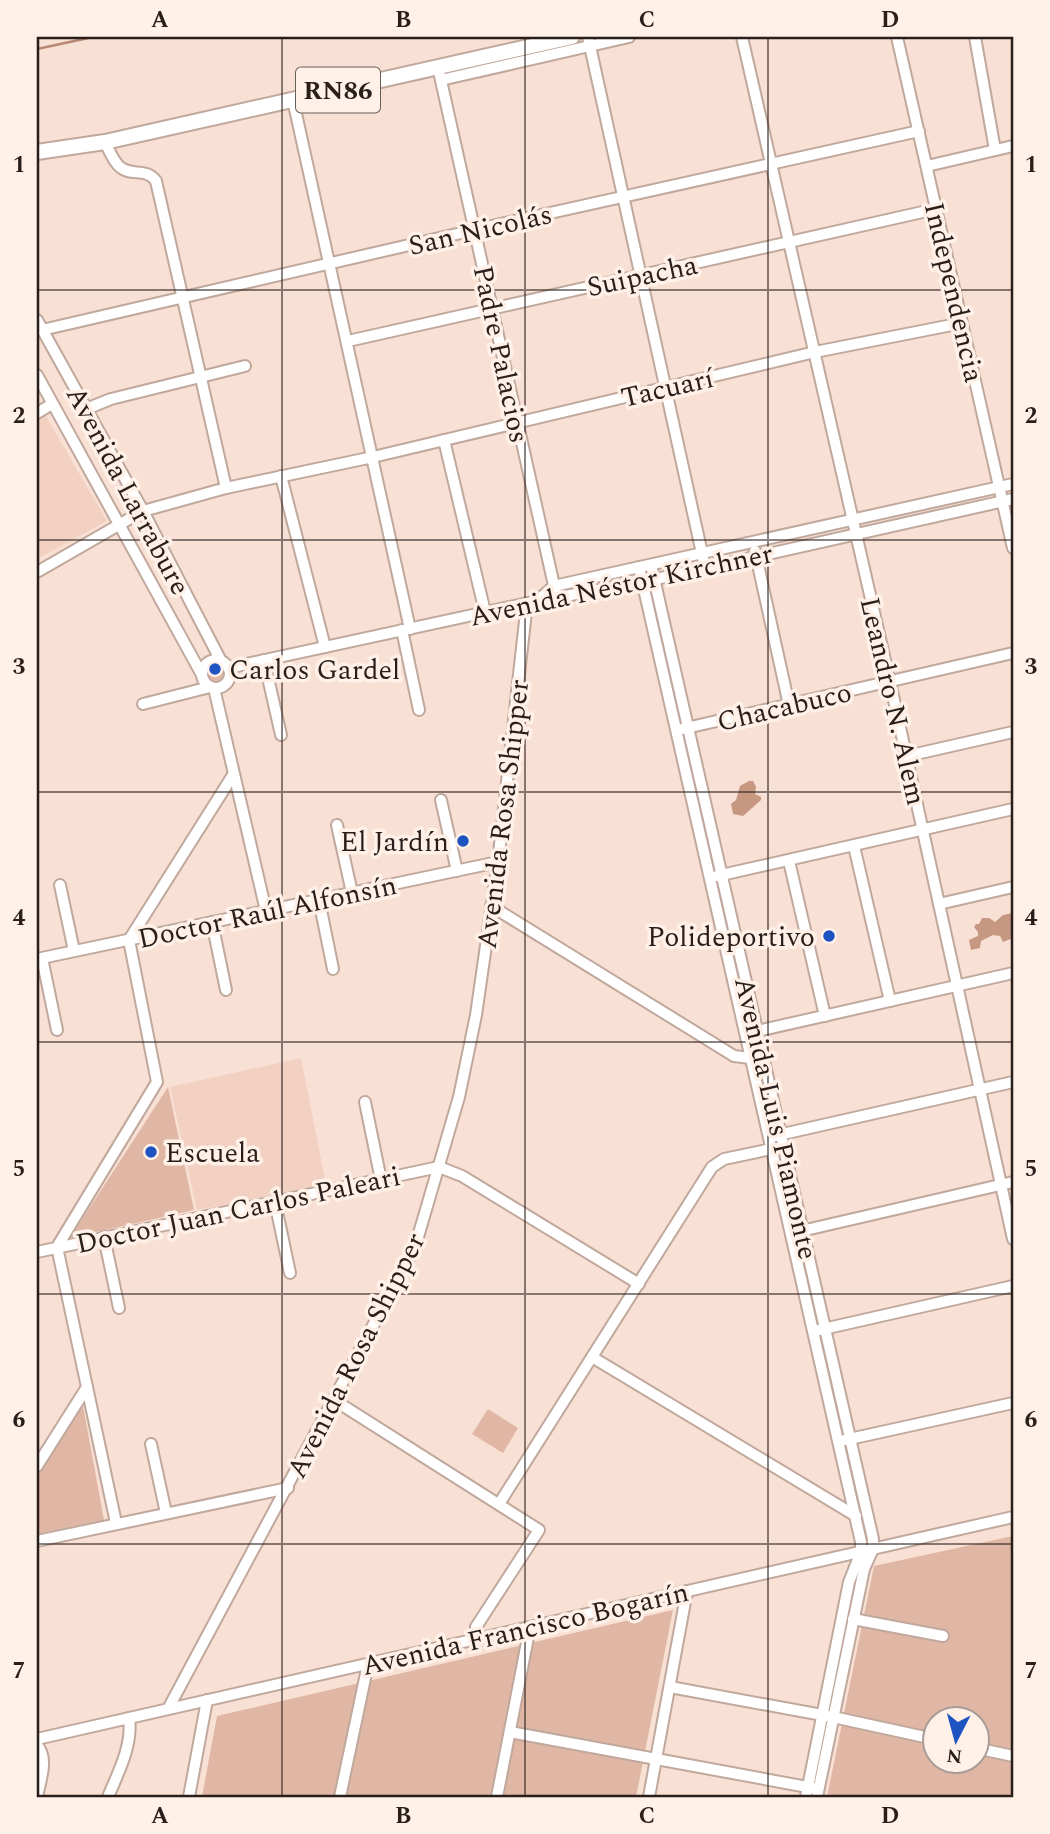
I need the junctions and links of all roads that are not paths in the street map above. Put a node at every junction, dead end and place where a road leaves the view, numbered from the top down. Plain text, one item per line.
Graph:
1 (572, 37) edge
2 (629, 37) edge
3 (743, 37) edge
4 (897, 37) edge
5 (975, 37) edge
6 (589, 41) edge
7 (440, 74) junction
8 (293, 100) junction
9 (919, 131) junction
10 (105, 142) junction
11 (81, 146) junction
12 (1013, 146) edge
13 (995, 150) junction
14 (37, 152) edge
15 (37, 161) edge
16 (772, 164) junction
17 (927, 166) junction
18 (623, 197) junction
19 (936, 209) junction
20 (474, 230) junction
21 (790, 243) junction
22 (331, 265) junction
23 (640, 276) junction
24 (182, 299) junction
25 (492, 309) junction
26 (962, 323) junction
27 (39, 325) edge
28 (348, 341) junction
29 (815, 352) junction
30 (245, 366) dead end
31 (200, 375) junction
32 (37, 376) edge
33 (665, 388) junction
34 (52, 404) junction
35 (86, 409) junction
36 (37, 412) edge
37 (517, 422) junction
38 (444, 440) junction
39 (373, 457) junction
40 (281, 476) junction
41 (1013, 484) edge
42 (999, 487) junction
43 (226, 488) junction
44 (1008, 500) edge
45 (142, 511) junction
46 (853, 520) junction
47 (120, 524) junction
48 (856, 533) junction
49 (753, 542) junction
50 (1013, 548) edge
51 (702, 553) junction
52 (756, 555) junction
53 (645, 566) junction
54 (705, 567) junction
55 (37, 572) edge
56 (656, 579) junction
57 (643, 582) junction
58 (554, 586) junction
59 (557, 598) junction
60 (532, 602) junction
61 (485, 612) junction
62 (406, 630) junction
63 (325, 647) junction
64 (1013, 653) edge
65 (264, 660) junction
66 (224, 665) junction
67 (202, 675) junction
68 (890, 682) junction
69 (212, 687) junction
70 (143, 704) dead end
71 (789, 705) junction
72 (419, 710) dead end
73 (683, 729) junction
74 (1013, 732) edge
75 (281, 735) dead end
76 (907, 756) junction
77 (233, 775) junction
78 (441, 800) dead end
79 (1013, 809) edge
80 (337, 825) dead end
81 (923, 830) junction
82 (854, 846) junction
83 (789, 860) junction
84 (498, 862) junction
85 (457, 871) junction
86 (717, 876) junction
87 (60, 885) dead end
88 (1013, 887) edge
89 (352, 893) junction
90 (319, 900) junction
91 (939, 904) junction
92 (491, 906) junction
93 (266, 911) junction
94 (212, 922) junction
95 (129, 940) junction
96 (74, 951) junction
97 (39, 959) edge
98 (333, 969) dead end
99 (1013, 973) edge
100 (958, 986) junction
101 (226, 990) dead end
102 (890, 1001) junction
103 (825, 1016) junction
104 (57, 1030) dead end
105 (752, 1032) junction
106 (752, 1059) junction
107 (764, 1059) junction
108 (1013, 1082) edge
109 (979, 1090) junction
110 (365, 1102) dead end
111 (776, 1142) junction
112 (439, 1167) junction
113 (381, 1181) junction
114 (1013, 1182) edge
115 (1001, 1185) junction
116 (275, 1202) junction
117 (797, 1232) junction
118 (104, 1237) junction
119 (1013, 1239) edge
120 (57, 1247) junction
121 (37, 1252) edge
122 (290, 1273) dead end
123 (639, 1284) junction
124 (1013, 1286) edge
125 (119, 1308) dead end
126 (819, 1330) junction
127 (592, 1357) junction
128 (87, 1387) junction
129 (334, 1400) junction
130 (1013, 1403) edge
131 (850, 1439) junction
132 (838, 1441) junction
133 (151, 1444) dead end
134 (37, 1466) edge
135 (288, 1488) junction
136 (499, 1504) junction
137 (166, 1513) junction
138 (855, 1516) junction
139 (1013, 1517) edge
140 (868, 1518) junction
141 (116, 1523) junction
142 (37, 1541) edge
143 (873, 1549) junction
144 (861, 1552) junction
145 (687, 1591) junction
146 (853, 1619) junction
147 (530, 1627) junction
148 (943, 1636) dead end
149 (478, 1639) junction
150 (368, 1664) junction
151 (670, 1687) junction
152 (207, 1700) junction
153 (168, 1709) junction
154 (828, 1716) junction
155 (129, 1718) junction
156 (510, 1732) junction
157 (920, 1736) edge
158 (37, 1739) edge
159 (37, 1745) edge
160 (990, 1751) edge
161 (1013, 1756) edge
162 (656, 1760) junction
163 (813, 1793) edge
164 (37, 1797) edge
165 (107, 1797) edge
166 (189, 1797) edge
167 (340, 1797) edge
168 (497, 1797) edge
169 (649, 1797) edge

1 - 7 main road, RN86
2 - 6 street
3 - 16 street, Leandro N. Alem
4 - 9 street, Independencia
5 - 13 street
6 - 7 street
6 - 18 street
7 - 8 main road, RN86
7 - 20 street, Padre Palacios
8 - 10 main road, RN86
8 - 22 street
9 - 16 street, San Nicolás
9 - 17 street, Independencia
10 - 11 main road, RN86
10 - 24 street
11 - 14 main road, RN86
11 - 15 main road, RN86
12 - 13 street
13 - 17 street
16 - 18 street, San Nicolás
16 - 21 street, Leandro N. Alem
17 - 19 street, Independencia
18 - 20 street, San Nicolás
18 - 23 street
19 - 21 street, Suipacha
19 - 26 street, Independencia
20 - 22 street, San Nicolás
20 - 25 street, Padre Palacios
21 - 23 street, Suipacha
21 - 29 street, Leandro N. Alem
22 - 24 street, San Nicolás
22 - 28 street
23 - 25 street, Suipacha
23 - 33 street
24 - 27 street, San Nicolás
24 - 31 street
25 - 28 street, Suipacha
25 - 37 street, Padre Palacios
26 - 29 street, Tacuarí
26 - 42 street, Independencia
27 - 35 street, Avenida Larrabure
28 - 39 street
29 - 33 street, Tacuarí
29 - 46 street, Leandro N. Alem
30 - 31 street
31 - 35 street
31 - 43 street
32 - 34 street, Avenida Larrabure
33 - 37 street, Tacuarí
33 - 51 street
34 - 36 street
34 - 47 street, Avenida Larrabure
35 - 45 street, Avenida Larrabure
37 - 38 street, Tacuarí
37 - 58 street, Padre Palacios
38 - 39 street, Tacuarí
38 - 61 street
39 - 40 street, Tacuarí
39 - 62 street
40 - 43 street, Tacuarí
40 - 63 street
41 - 42 street
42 - 44 street, Independencia
42 - 46 street
43 - 45 street, Tacuarí
44 - 48 street, Avenida Néstor Kirchner
44 - 50 street, Independencia
45 - 47 street, Tacuarí
45 - 66 street, Avenida Larrabure
46 - 48 street, Leandro N. Alem
46 - 49 street
47 - 55 street, Tacuarí
47 - 67 street, Avenida Larrabure
48 - 52 street, Avenida Néstor Kirchner
48 - 68 street, Leandro N. Alem
49 - 51 street
49 - 52 street
51 - 53 street
51 - 54 street
52 - 54 street, Avenida Néstor Kirchner
52 - 71 street
53 - 56 street, Avenida Luis Piamonte
53 - 57 street, Avenida Luis Piamonte
53 - 58 street
54 - 56 street, Avenida Néstor Kirchner
56 - 57 street, Avenida Néstor Kirchner
56 - 73 street, Avenida Luis Piamonte
57 - 59 street, Avenida Néstor Kirchner
57 - 73 street, Avenida Luis Piamonte
58 - 59 street, Padre Palacios
58 - 60 street
59 - 60 street, Avenida Néstor Kirchner
60 - 61 street, Avenida Néstor Kirchner
60 - 84 street, Avenida Rosa Shipper
61 - 62 street, Avenida Néstor Kirchner
62 - 63 street, Avenida Néstor Kirchner
62 - 72 street
63 - 65 street, Avenida Néstor Kirchner
64 - 68 street, Chacabuco
65 - 66 street, Avenida Néstor Kirchner
65 - 75 street
66 - 67 street
66 - 69 street
67 - 69 street
68 - 71 street, Chacabuco
68 - 76 street, Leandro N. Alem
69 - 70 street
69 - 77 street
71 - 73 street, Chacabuco
73 - 86 street, Avenida Luis Piamonte
74 - 76 street
76 - 81 street, Leandro N. Alem
77 - 93 street
77 - 95 street
78 - 85 street
79 - 81 street
80 - 89 street
81 - 82 street
81 - 91 street, Leandro N. Alem
82 - 83 street
82 - 102 street
83 - 86 street
83 - 103 street
84 - 85 street, Doctor Raúl Alfonsín
84 - 92 street, Avenida Rosa Shipper
85 - 89 street, Doctor Raúl Alfonsín
86 - 105 street, Avenida Luis Piamonte
87 - 96 street
88 - 91 street
89 - 90 street, Doctor Raúl Alfonsín
90 - 93 street, Doctor Raúl Alfonsín
90 - 98 street
91 - 100 street, Leandro N. Alem
92 - 106 street
92 - 112 street, Avenida Rosa Shipper
93 - 94 street, Doctor Raúl Alfonsín
94 - 95 street, Doctor Raúl Alfonsín
94 - 101 street
95 - 96 street, Doctor Raúl Alfonsín
95 - 120 street
96 - 97 street, Doctor Raúl Alfonsín
97 - 104 street
99 - 100 street
100 - 102 street
100 - 109 street, Leandro N. Alem
102 - 103 street
103 - 105 street
105 - 106 street, Avenida Luis Piamonte
105 - 107 street, Avenida Luis Piamonte
106 - 107 street
106 - 111 street, Avenida Luis Piamonte
107 - 111 street, Avenida Luis Piamonte
108 - 109 street
109 - 111 street
109 - 115 street, Leandro N. Alem
110 - 113 street
111 - 117 street, Avenida Luis Piamonte
111 - 123 street
112 - 113 street, Doctor Juan Carlos Paleari
112 - 123 street
112 - 129 street, Avenida Rosa Shipper
113 - 116 street, Doctor Juan Carlos Paleari
114 - 115 street
115 - 117 street
115 - 119 street, Leandro N. Alem
116 - 118 street, Doctor Juan Carlos Paleari
116 - 122 street
117 - 126 street, Avenida Luis Piamonte
118 - 120 street, Doctor Juan Carlos Paleari
118 - 125 street
120 - 121 street, Doctor Juan Carlos Paleari
120 - 128 street
123 - 127 street
124 - 126 street
126 - 131 street, Avenida Luis Piamonte
126 - 132 street, Avenida Luis Piamonte
127 - 136 street
127 - 138 street
128 - 134 street
128 - 141 street
129 - 135 street, Avenida Rosa Shipper
129 - 136 street
130 - 131 street
131 - 132 street
131 - 140 street, Avenida Luis Piamonte
132 - 138 street, Avenida Luis Piamonte
133 - 137 street
135 - 137 street
135 - 153 street, Avenida Rosa Shipper
136 - 149 street
137 - 141 street
138 - 140 street
138 - 144 street, Avenida Luis Piamonte
139 - 143 street, Avenida Francisco Bogarín
140 - 143 street, Avenida Luis Piamonte
141 - 142 street
143 - 144 street, Avenida Francisco Bogarín
143 - 146 street
144 - 145 street, Avenida Francisco Bogarín
144 - 154 street
145 - 147 street, Avenida Francisco Bogarín
145 - 151 street
146 - 148 street
146 - 154 street
147 - 149 street, Avenida Francisco Bogarín
147 - 156 street
149 - 150 street, Avenida Francisco Bogarín
150 - 152 street, Avenida Francisco Bogarín
150 - 167 street
151 - 154 street
151 - 162 street
152 - 153 street, Avenida Francisco Bogarín
152 - 166 street
153 - 155 street, Avenida Francisco Bogarín
154 - 157 street
154 - 163 street
155 - 158 street, Avenida Francisco Bogarín
155 - 165 street
156 - 162 street
156 - 168 street
159 - 164 street
160 - 161 street
162 - 163 street
162 - 169 street

